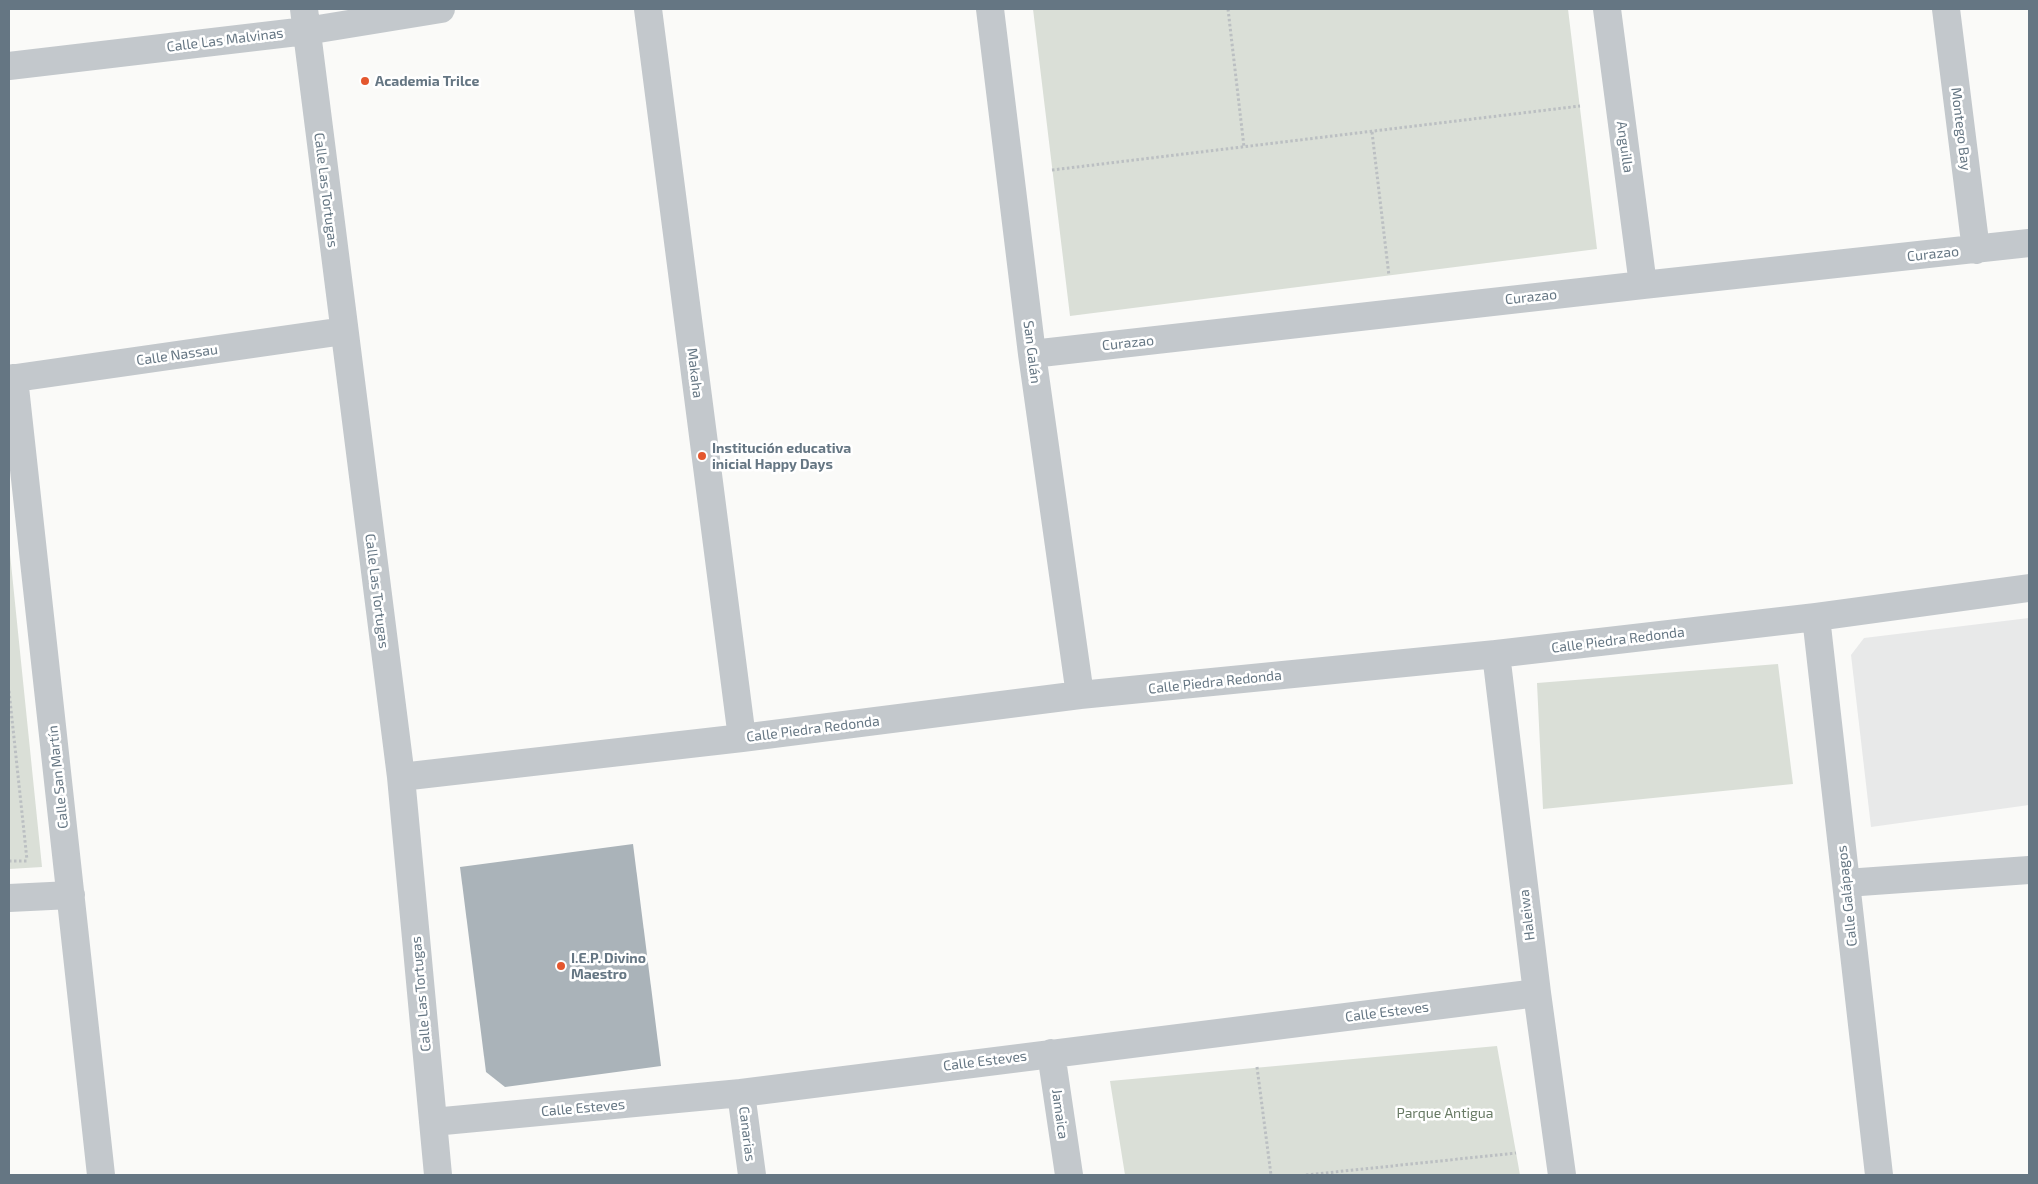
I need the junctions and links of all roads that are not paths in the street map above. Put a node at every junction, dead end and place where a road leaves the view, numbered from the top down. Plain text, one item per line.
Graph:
1 (441, 9) edge
2 (648, 9) edge
3 (990, 9) edge
4 (1607, 9) edge
5 (1946, 9) edge
6 (305, 20) edge
7 (9, 66) edge
8 (2029, 243) edge
9 (1976, 250) junction
10 (1644, 284) junction
11 (344, 331) junction
12 (1032, 354) junction
13 (11, 379) edge
14 (2029, 588) edge
15 (1816, 617) junction
16 (1496, 654) junction
17 (1080, 695) junction
18 (742, 738) junction
19 (401, 777) junction
20 (2029, 870) edge
21 (1846, 883) junction
22 (71, 895) junction
23 (9, 898) edge
24 (1537, 993) junction
25 (1051, 1053) junction
26 (741, 1093) junction
27 (433, 1122) junction
28 (102, 1175) edge
29 (438, 1175) edge
30 (752, 1175) edge
31 (1069, 1175) edge
32 (1562, 1175) edge
33 (1879, 1175) edge

1 - 6 street, Calle Las Malvinas
2 - 18 street, Makaha
3 - 12 street, San Galán
4 - 10 street, Anguilla
5 - 9 street, Montego Bay
6 - 7 street, Calle Las Malvinas
6 - 11 street, Calle Las Tortugas
8 - 9 street, Curazao
9 - 10 street, Curazao
10 - 12 street, Curazao
11 - 13 street, Calle Nassau
11 - 19 street, Calle Las Tortugas
12 - 17 street, San Galán
13 - 22 street, Calle San Martín
14 - 15 street, Calle Piedra Redonda
15 - 16 street, Calle Piedra Redonda
15 - 21 street, Calle Galápagos
16 - 17 street, Calle Piedra Redonda
16 - 24 street, Haleiwa
17 - 18 street, Calle Piedra Redonda
18 - 19 street, Calle Piedra Redonda
19 - 27 street, Calle Las Tortugas
20 - 21 street
21 - 33 street, Calle Galápagos
22 - 23 street
22 - 28 street, Calle San Martín
24 - 25 street, Calle Esteves
24 - 32 street, Haleiwa
25 - 26 street, Calle Esteves
25 - 31 street, Jamaica
26 - 27 street, Calle Esteves
26 - 30 street, Canarias
27 - 29 street, Calle Las Tortugas

